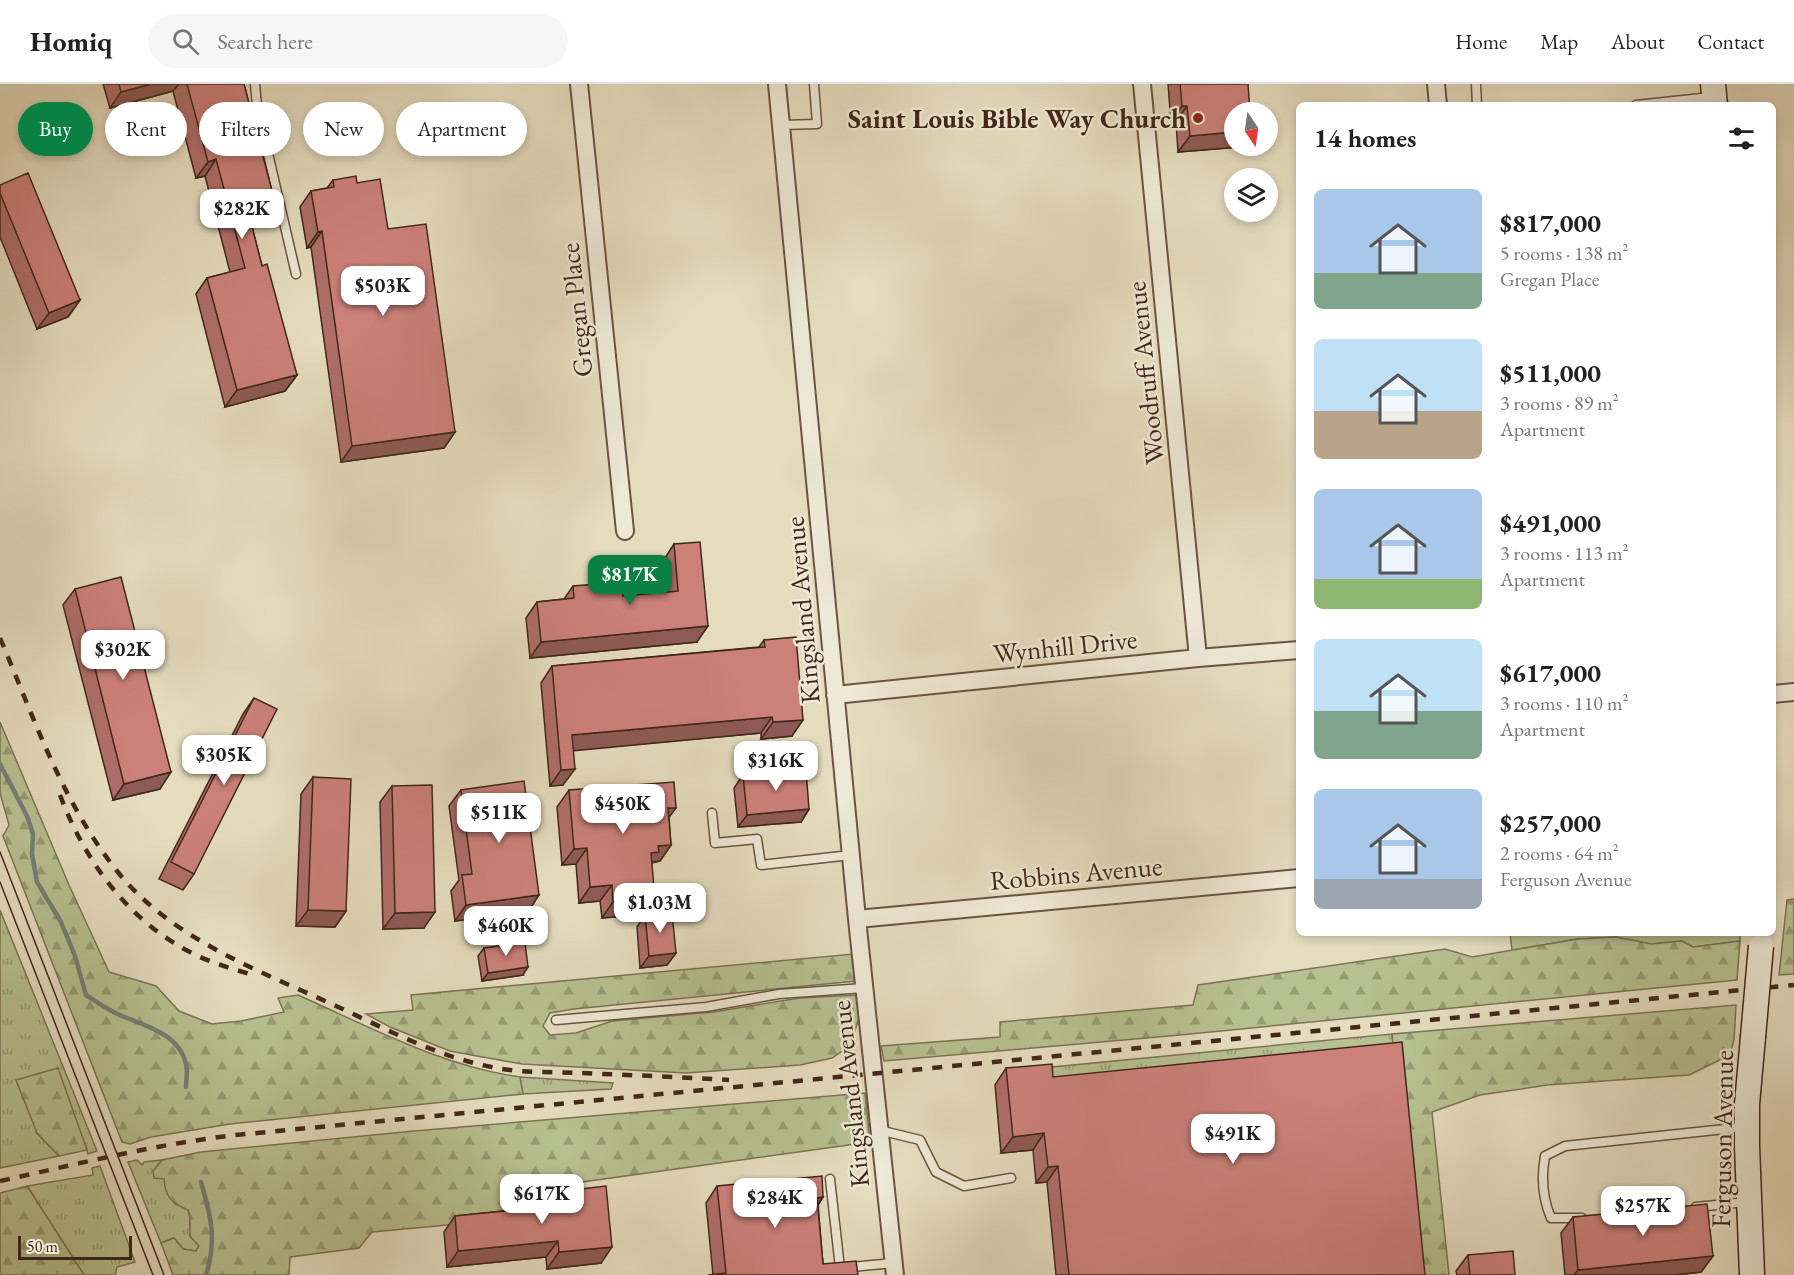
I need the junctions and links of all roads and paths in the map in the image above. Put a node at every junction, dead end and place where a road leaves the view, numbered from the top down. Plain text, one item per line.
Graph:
1 (255, 84) edge
2 (579, 84) edge
3 (777, 84) edge
4 (814, 84) edge
5 (1142, 84) edge
6 (1436, 84) edge
7 (1476, 84) edge
8 (1714, 95) edge
9 (1438, 102) edge
10 (1477, 102) edge
11 (1659, 102) edge
12 (781, 125) junction
13 (296, 274) dead end
14 (625, 531) dead end
15 (1296, 650) edge
16 (1198, 658) junction
17 (1794, 692) edge
18 (1776, 694) edge
19 (836, 695) junction
20 (712, 813) dead end
21 (851, 855) junction
22 (1296, 878) edge
23 (858, 919) junction
24 (1762, 939) edge
25 (864, 987) junction
26 (556, 1020) dead end
27 (1747, 1127) junction
28 (879, 1130) junction
29 (1011, 1178) dead end
30 (830, 1179) dead end
31 (1749, 1201) junction
32 (1688, 1207) edge
33 (1596, 1217) edge
34 (895, 1269) edge
35 (1752, 1275) edge

1 - 13 lane
2 - 14 street, Gregan Place
3 - 12 street, Kingsland Avenue
4 - 12 lane
5 - 16 street, Woodruff Avenue
6 - 9 street
7 - 10 lane
8 - 11 lane
12 - 19 street, Kingsland Avenue
15 - 16 street, Wynhill Drive
16 - 19 street, Wynhill Drive
17 - 18 street
19 - 21 street, Kingsland Avenue
20 - 21 lane
21 - 23 street, Kingsland Avenue
22 - 23 street, Robbins Avenue
23 - 25 street, Kingsland Avenue
24 - 27 street, Ferguson Avenue, bridge
25 - 26 lane
25 - 28 street, Kingsland Avenue
27 - 31 street, Ferguson Avenue
27 - 33 lane
28 - 29 lane
28 - 34 street, Kingsland Avenue
30 - 34 lane
31 - 32 lane
31 - 35 street, Ferguson Avenue

